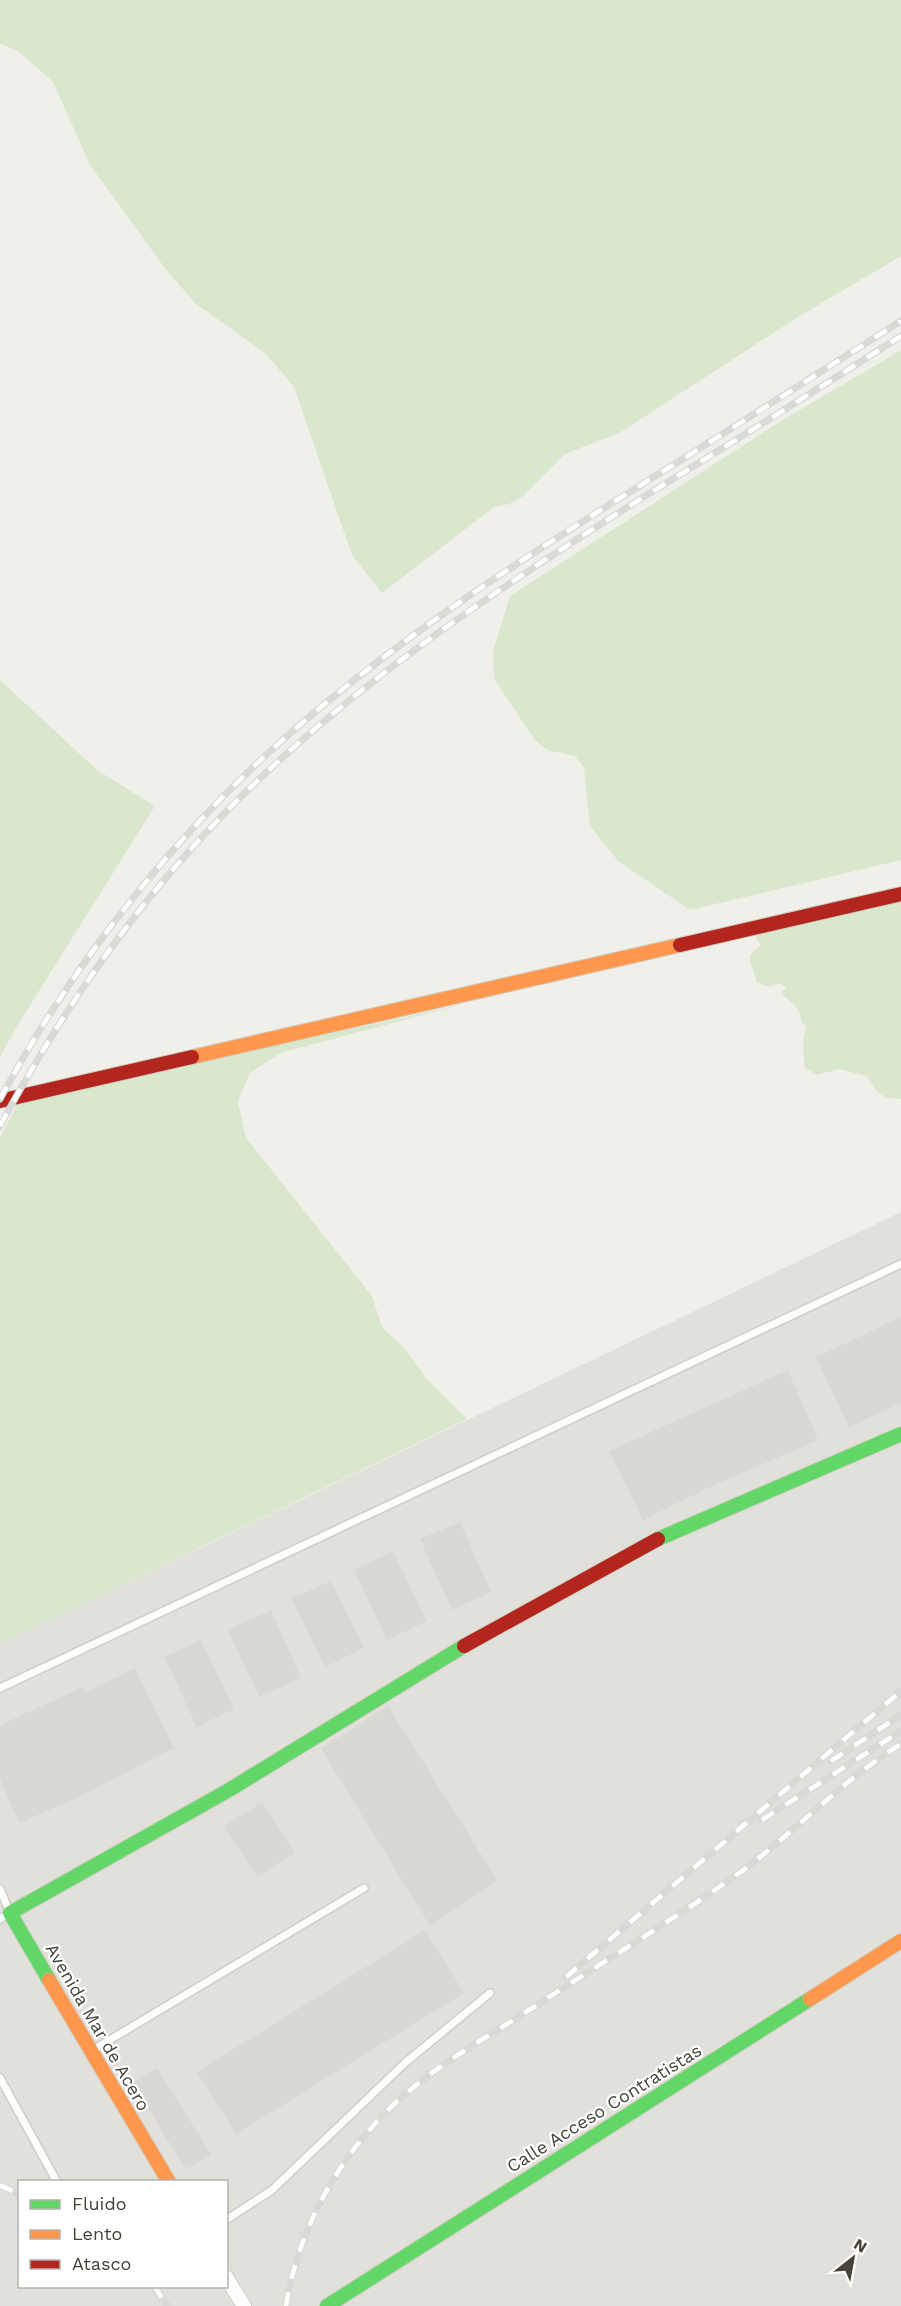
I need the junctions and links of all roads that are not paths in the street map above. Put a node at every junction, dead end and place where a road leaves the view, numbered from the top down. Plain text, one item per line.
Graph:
1 (901, 894) edge
2 (0, 1101) edge
3 (901, 1264) edge
4 (901, 1434) edge
5 (0, 1688) edge
6 (364, 1888) dead end
7 (0, 1889) edge
8 (5, 1916) edge
9 (901, 1941) edge
10 (490, 1993) dead end
11 (90, 2051) junction
12 (0, 2078) edge
13 (56, 2180) edge
14 (165, 2180) edge
15 (228, 2219) edge
16 (228, 2280) edge
17 (244, 2306) edge
18 (327, 2306) edge

1 - 2 street
3 - 5 lane
4 - 8 street
6 - 11 lane
7 - 8 lane, Avenida Mar de Acero
8 - 11 street, Avenida Mar de Acero
9 - 18 street, Calle Acceso Contratistas
10 - 15 lane
11 - 14 street, Avenida Mar de Acero
12 - 13 lane
16 - 17 street

